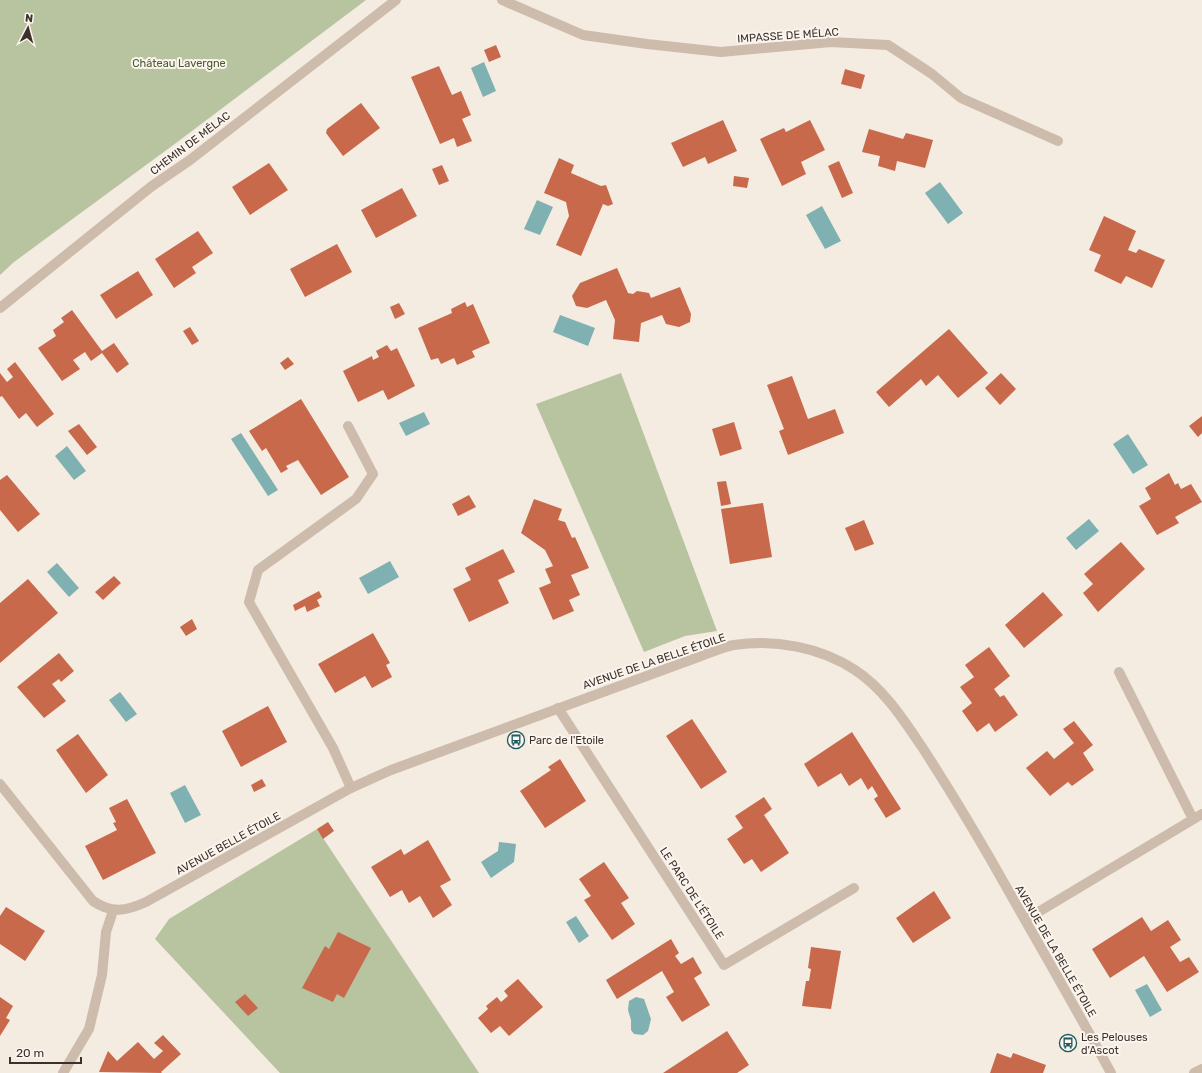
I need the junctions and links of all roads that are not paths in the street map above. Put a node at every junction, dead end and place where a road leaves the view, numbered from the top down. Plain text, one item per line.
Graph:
1 (396, 0) edge
2 (502, 0) edge
3 (1058, 141) dead end
4 (0, 308) edge
5 (348, 426) dead end
6 (1119, 672) dead end
7 (558, 708) junction
8 (512, 725) joint
9 (0, 784) edge
10 (351, 788) junction
11 (1202, 814) edge
12 (1193, 819) junction
13 (854, 888) dead end
14 (112, 911) junction
15 (1025, 920) junction
16 (1202, 1069) edge
17 (63, 1073) edge
18 (1111, 1073) edge
19 (1194, 1073) edge

1 - 4 street, CHEMIN DE MÉLAC
2 - 3 street, IMPASSE DE MÉLAC
5 - 10 street
6 - 12 street
7 - 8 street, AVENUE DE LA BELLE ÉTOILE
7 - 13 street, LE PARC DE L'ÉTOILE
7 - 15 street, AVENUE DE LA BELLE ÉTOILE
8 - 10 street, AVENUE BELLE ÉTOILE
9 - 14 street
10 - 14 street, AVENUE BELLE ÉTOILE
11 - 12 street
12 - 15 street
14 - 17 street
15 - 18 street, AVENUE DE LA BELLE ÉTOILE
16 - 19 street

